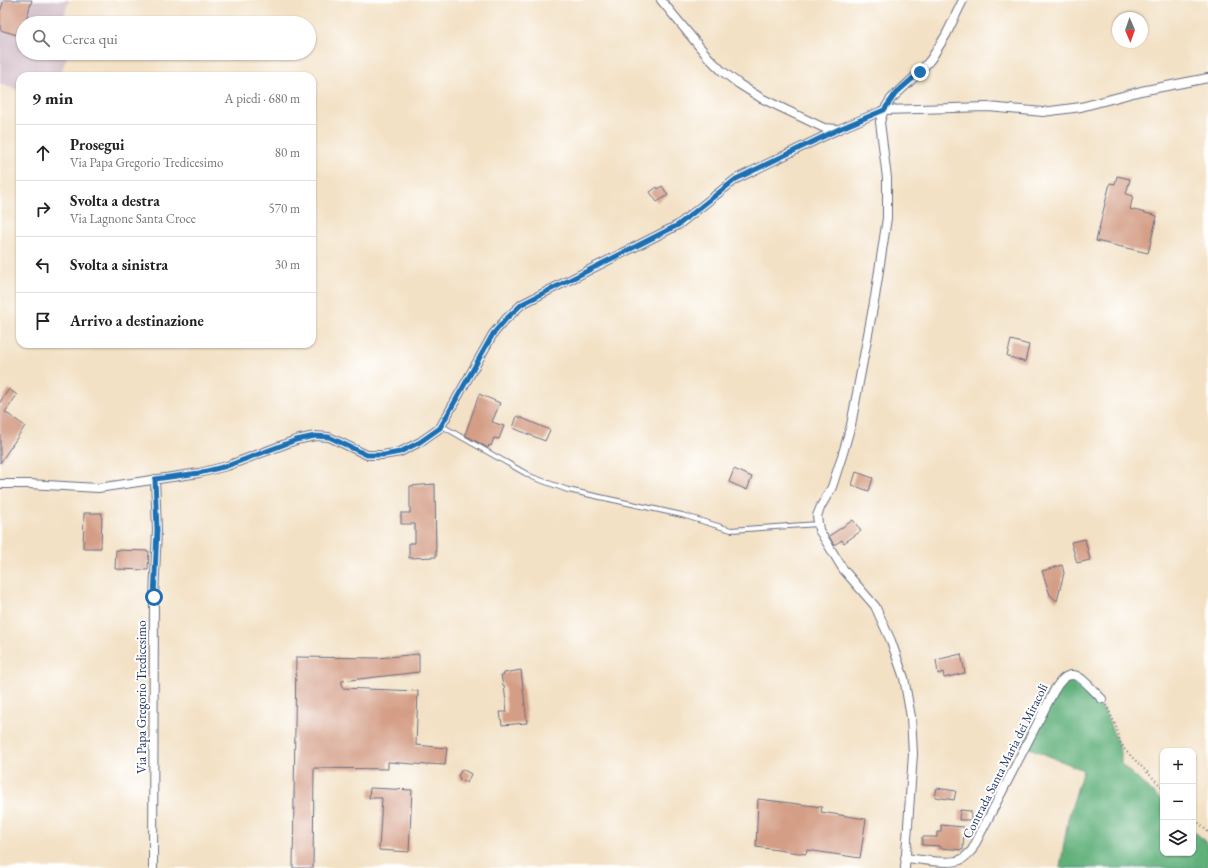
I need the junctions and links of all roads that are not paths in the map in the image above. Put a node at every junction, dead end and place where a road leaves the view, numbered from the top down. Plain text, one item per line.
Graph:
1 (661, 0) edge
2 (963, 0) edge
3 (1208, 78) edge
4 (884, 110) junction
5 (839, 129) junction
6 (442, 426) junction
7 (155, 479) junction
8 (0, 484) edge
9 (818, 524) junction
10 (1102, 699) road end
11 (905, 858) junction
12 (153, 868) edge
13 (905, 868) edge

1 - 5 street
2 - 4 street
3 - 4 street
4 - 5 street
4 - 9 street
5 - 6 street
6 - 7 street
6 - 9 lane
7 - 8 street
7 - 12 street, Via Papa Gregorio Tredicesimo
9 - 11 street
10 - 11 street, Contrada Santa Maria dei Miracoli
11 - 13 street

